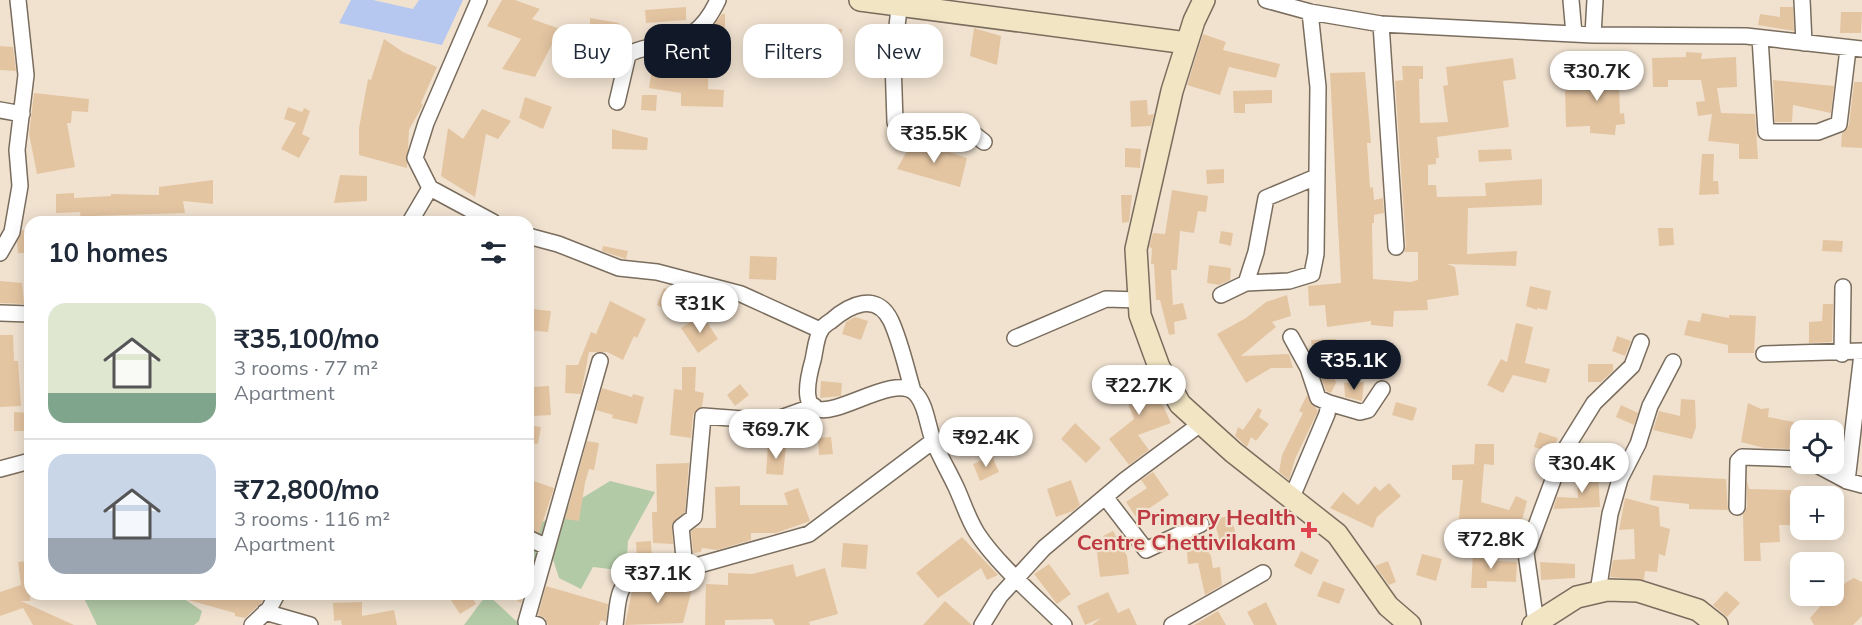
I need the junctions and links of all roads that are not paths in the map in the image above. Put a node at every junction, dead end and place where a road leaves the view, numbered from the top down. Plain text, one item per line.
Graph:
1 (18, 0) edge
2 (479, 0) edge
3 (718, 0) edge
4 (860, 0) edge
5 (1204, 0) edge
6 (1266, 0) edge
7 (1571, 0) edge
8 (1595, 0) edge
9 (1802, 0) edge
10 (900, 3) edge
11 (1310, 12) junction
12 (1381, 24) junction
13 (1574, 34) junction
14 (1593, 35) junction
15 (1760, 38) junction
16 (1187, 43) junction
17 (1804, 43) junction
18 (1855, 49) edge
19 (618, 102) dead end
20 (0, 110) edge
21 (22, 114) junction
22 (984, 142) dead end
23 (1316, 177) junction
24 (430, 188) junction
25 (414, 216) edge
26 (482, 216) edge
27 (534, 238) edge
28 (1395, 247) dead end
29 (0, 253) edge
30 (1246, 283) junction
31 (1843, 287) dead end
32 (1221, 295) dead end
33 (1139, 300) junction
34 (0, 313) edge
35 (24, 314) edge
36 (820, 330) junction
37 (1291, 337) dead end
38 (1015, 338) dead end
39 (1641, 342) dead end
40 (1862, 353) edge
41 (1764, 354) dead end
42 (1842, 354) junction
43 (600, 362) dead end
44 (1673, 362) dead end
45 (1382, 389) dead end
46 (913, 391) junction
47 (1329, 403) junction
48 (814, 406) junction
49 (1203, 422) junction
50 (933, 441) junction
51 (1790, 459) edge
52 (24, 463) edge
53 (0, 469) edge
54 (1834, 474) edge
55 (1847, 481) junction
56 (1862, 485) edge
57 (1292, 497) junction
58 (1106, 498) junction
59 (1737, 507) dead end
60 (1202, 524) dead end
61 (534, 541) edge
62 (547, 547) junction
63 (685, 568) junction
64 (1263, 573) dead end
65 (1016, 578) junction
66 (1598, 592) junction
67 (534, 593) edge
68 (273, 600) edge
69 (532, 600) edge
70 (267, 611) junction
71 (1535, 624) edge
72 (252, 625) edge
73 (310, 625) edge
74 (538, 625) edge
75 (615, 625) edge
76 (982, 625) edge
77 (1064, 625) edge
78 (1172, 625) edge
79 (1410, 625) edge
80 (1717, 625) edge

1 - 21 street
2 - 24 street
3 - 19 street
4 - 10 main road
5 - 16 main road
6 - 11 street
7 - 13 street
8 - 14 street
9 - 17 street
10 - 16 main road
10 - 22 street
11 - 12 street
11 - 23 street
12 - 13 street
12 - 28 street
13 - 14 street
14 - 15 street
15 - 17 street
15 - 18 street
16 - 33 main road
17 - 18 street
20 - 21 street
21 - 29 street
23 - 30 street
23 - 30 street
24 - 25 street
24 - 26 street
27 - 36 street
30 - 32 street
31 - 42 street
33 - 38 street
33 - 49 main road
34 - 35 street
36 - 46 street
36 - 48 street
37 - 47 street
39 - 71 street
40 - 42 street
40 - 55 street
41 - 42 street
43 - 62 street
44 - 66 street
45 - 47 street
46 - 48 street
46 - 50 street
47 - 57 street
48 - 63 street
49 - 57 main road
49 - 58 street
50 - 63 street
50 - 65 street
51 - 59 street
52 - 53 street
54 - 55 street
55 - 56 street
57 - 79 main road
58 - 60 street
58 - 65 street
61 - 62 street
62 - 67 street
63 - 75 street
64 - 78 street
65 - 76 street
65 - 77 street
66 - 71 main road
66 - 80 main road
68 - 70 street
69 - 74 street
70 - 72 street
70 - 73 street

